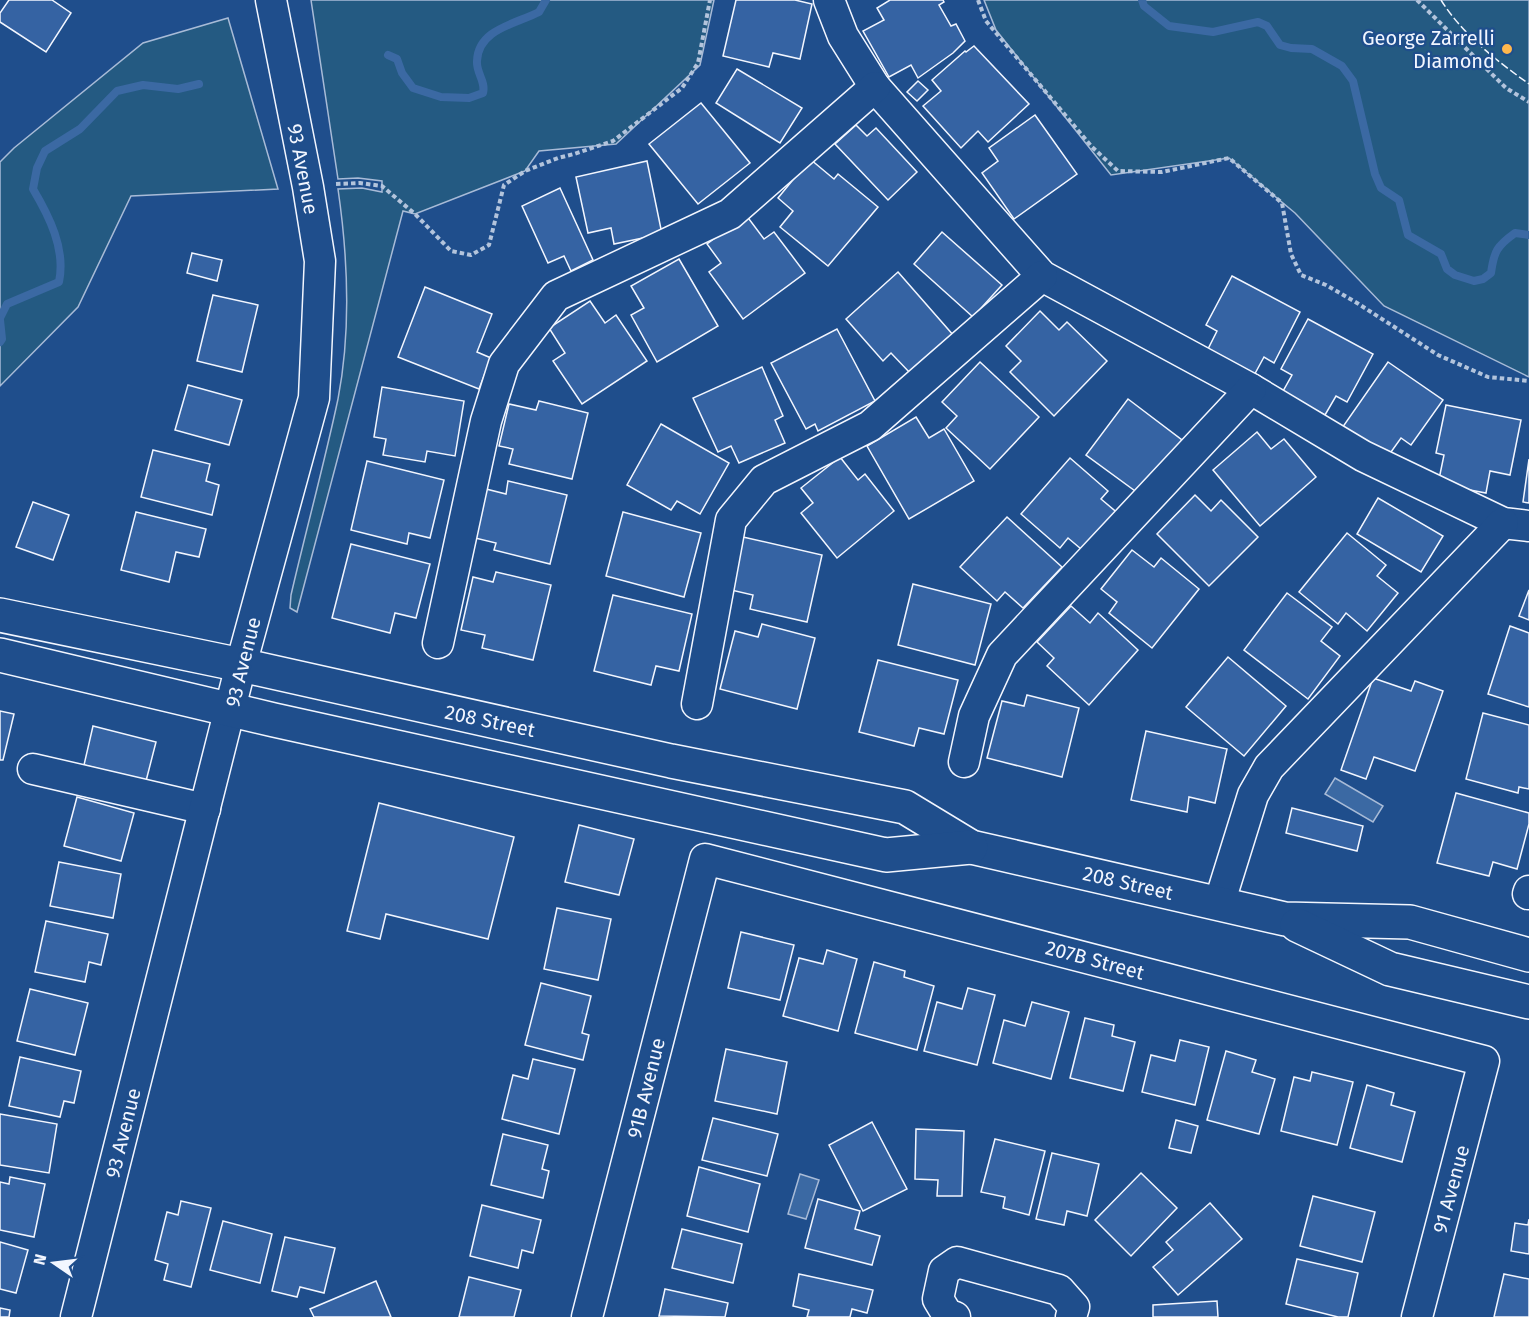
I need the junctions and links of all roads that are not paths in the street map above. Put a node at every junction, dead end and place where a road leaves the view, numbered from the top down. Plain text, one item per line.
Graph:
1 (270, 0) edge
2 (829, 0) edge
3 (875, 87) junction
4 (1042, 276) junction
5 (1251, 389) junction
6 (1516, 524) edge
7 (0, 615) edge
8 (438, 643) dead end
9 (0, 655) edge
10 (241, 665) junction
11 (697, 704) dead end
12 (230, 710) junction
13 (964, 762) dead end
14 (33, 769) dead end
15 (205, 809) junction
16 (971, 847) junction
17 (705, 859) joint
18 (1219, 904) junction
19 (1285, 919) junction
20 (1529, 955) edge
21 (1529, 1002) edge
22 (1484, 1061) joint
23 (76, 1317) edge
24 (587, 1317) edge
25 (955, 1317) edge
26 (1071, 1317) edge
27 (1417, 1317) edge

1 - 10 street, 93 Avenue
2 - 3 street
3 - 4 street
3 - 8 street
4 - 5 street
4 - 11 street
5 - 6 street
5 - 13 street
6 - 18 street
7 - 10 main road, 208 Street
9 - 12 main road, 208 Street
10 - 12 street, 93 Avenue
10 - 16 main road, 208 Street
12 - 15 street, 93 Avenue
12 - 16 main road, 208 Street
14 - 15 street
15 - 23 street, 93 Avenue
16 - 18 main road, 208 Street
17 - 22 street, 207B Street
17 - 24 street, 91B Avenue
18 - 19 main road, 208 Street
19 - 20 main road, 208 Street
19 - 21 main road, 208 Street
22 - 27 street, 91 Avenue
25 - 26 street

